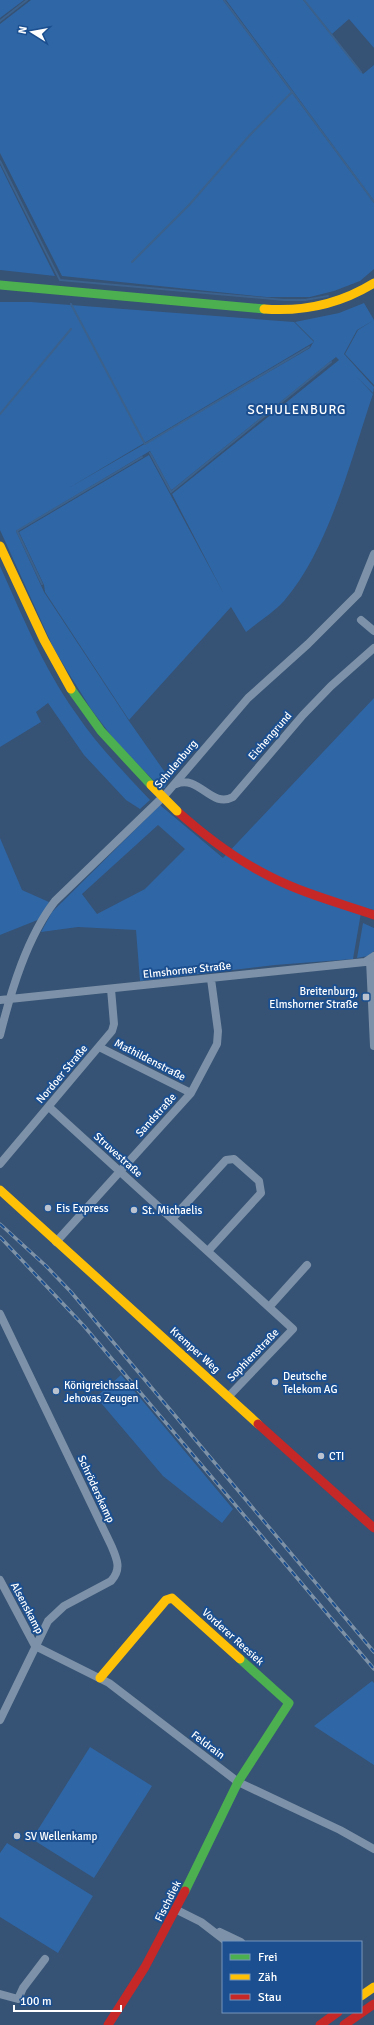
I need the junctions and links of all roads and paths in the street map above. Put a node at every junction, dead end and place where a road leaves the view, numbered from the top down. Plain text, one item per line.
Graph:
1 (374, 283) edge
2 (0, 285) edge
3 (0, 546) edge
4 (374, 554) edge
5 (361, 620) dead end
6 (374, 631) edge
7 (374, 648) edge
8 (176, 784) junction
9 (374, 915) edge
10 (372, 958) edge
11 (211, 979) junction
12 (111, 989) junction
13 (10, 998) junction
14 (0, 1000) edge
15 (0, 1035) edge
16 (374, 1046) edge
17 (99, 1047) junction
18 (190, 1093) junction
19 (49, 1107) junction
20 (0, 1164) edge
21 (120, 1171) junction
22 (0, 1190) edge
23 (172, 1218) junction
24 (56, 1242) junction
25 (208, 1251) junction
26 (307, 1265) dead end
27 (270, 1306) junction
28 (0, 1314) edge
29 (293, 1328) joint
30 (229, 1396) junction
31 (374, 1528) edge
32 (0, 1580) edge
33 (35, 1646) junction
34 (100, 1678) junction
35 (3, 1704) edge
36 (0, 1720) edge
37 (238, 1782) junction
38 (374, 1849) edge
39 (177, 1910) junction
40 (201, 1922) junction
41 (226, 1941) edge
42 (239, 1941) edge
43 (45, 1959) dead end
44 (374, 1987) edge
45 (0, 1994) edge
46 (362, 1995) edge
47 (374, 2004) edge
48 (362, 2012) edge
49 (337, 2013) edge
50 (361, 2013) edge
51 (108, 2025) edge
52 (320, 2025) edge
53 (344, 2025) edge

1 - 2 main road
3 - 9 main road, bridge
4 - 8 street, Schulenburg
5 - 6 street
7 - 8 street, Eichengrund
8 - 13 street, Schulenburg
10 - 11 street, Elmshorner Straße
10 - 16 street
11 - 12 street, Elmshorner Straße
11 - 18 street, Sandstraße
12 - 13 street, Elmshorner Straße
12 - 17 street, Nordoer Straße
13 - 14 street, Elmshorner Straße
13 - 15 street, Schulenburg
17 - 18 street, Mathildenstraße
17 - 19 street, Nordoer Straße
18 - 21 street, Sandstraße
19 - 20 street, Nordoer Straße
19 - 21 street, Struvestraße
21 - 23 street, Struvestraße
21 - 24 street, Sandstraße
22 - 24 main road, Kremper Weg
23 - 25 street, Struvestraße
23 - 25 street
24 - 30 main road, Kremper Weg
25 - 27 street, Struvestraße
26 - 27 street
27 - 29 street, Struvestraße
28 - 33 street, Schröderskamp
29 - 30 street, Sophienstraße
30 - 31 main road, Kremper Weg
32 - 33 street, Alsenskamp
33 - 34 street, Feldrain
33 - 35 street, Schröderskamp
34 - 37 street, Feldrain
34 - 37 main road, Vorderer Reesiek
35 - 36 street, Schröderskamp
37 - 38 street, Feldrain
37 - 39 main road, Fischdiek
39 - 40 street
39 - 51 main road, Fischdiek
40 - 41 street
40 - 42 street
43 - 45 street
44 - 46 main road
47 - 48 main road
49 - 52 main road
50 - 53 main road

